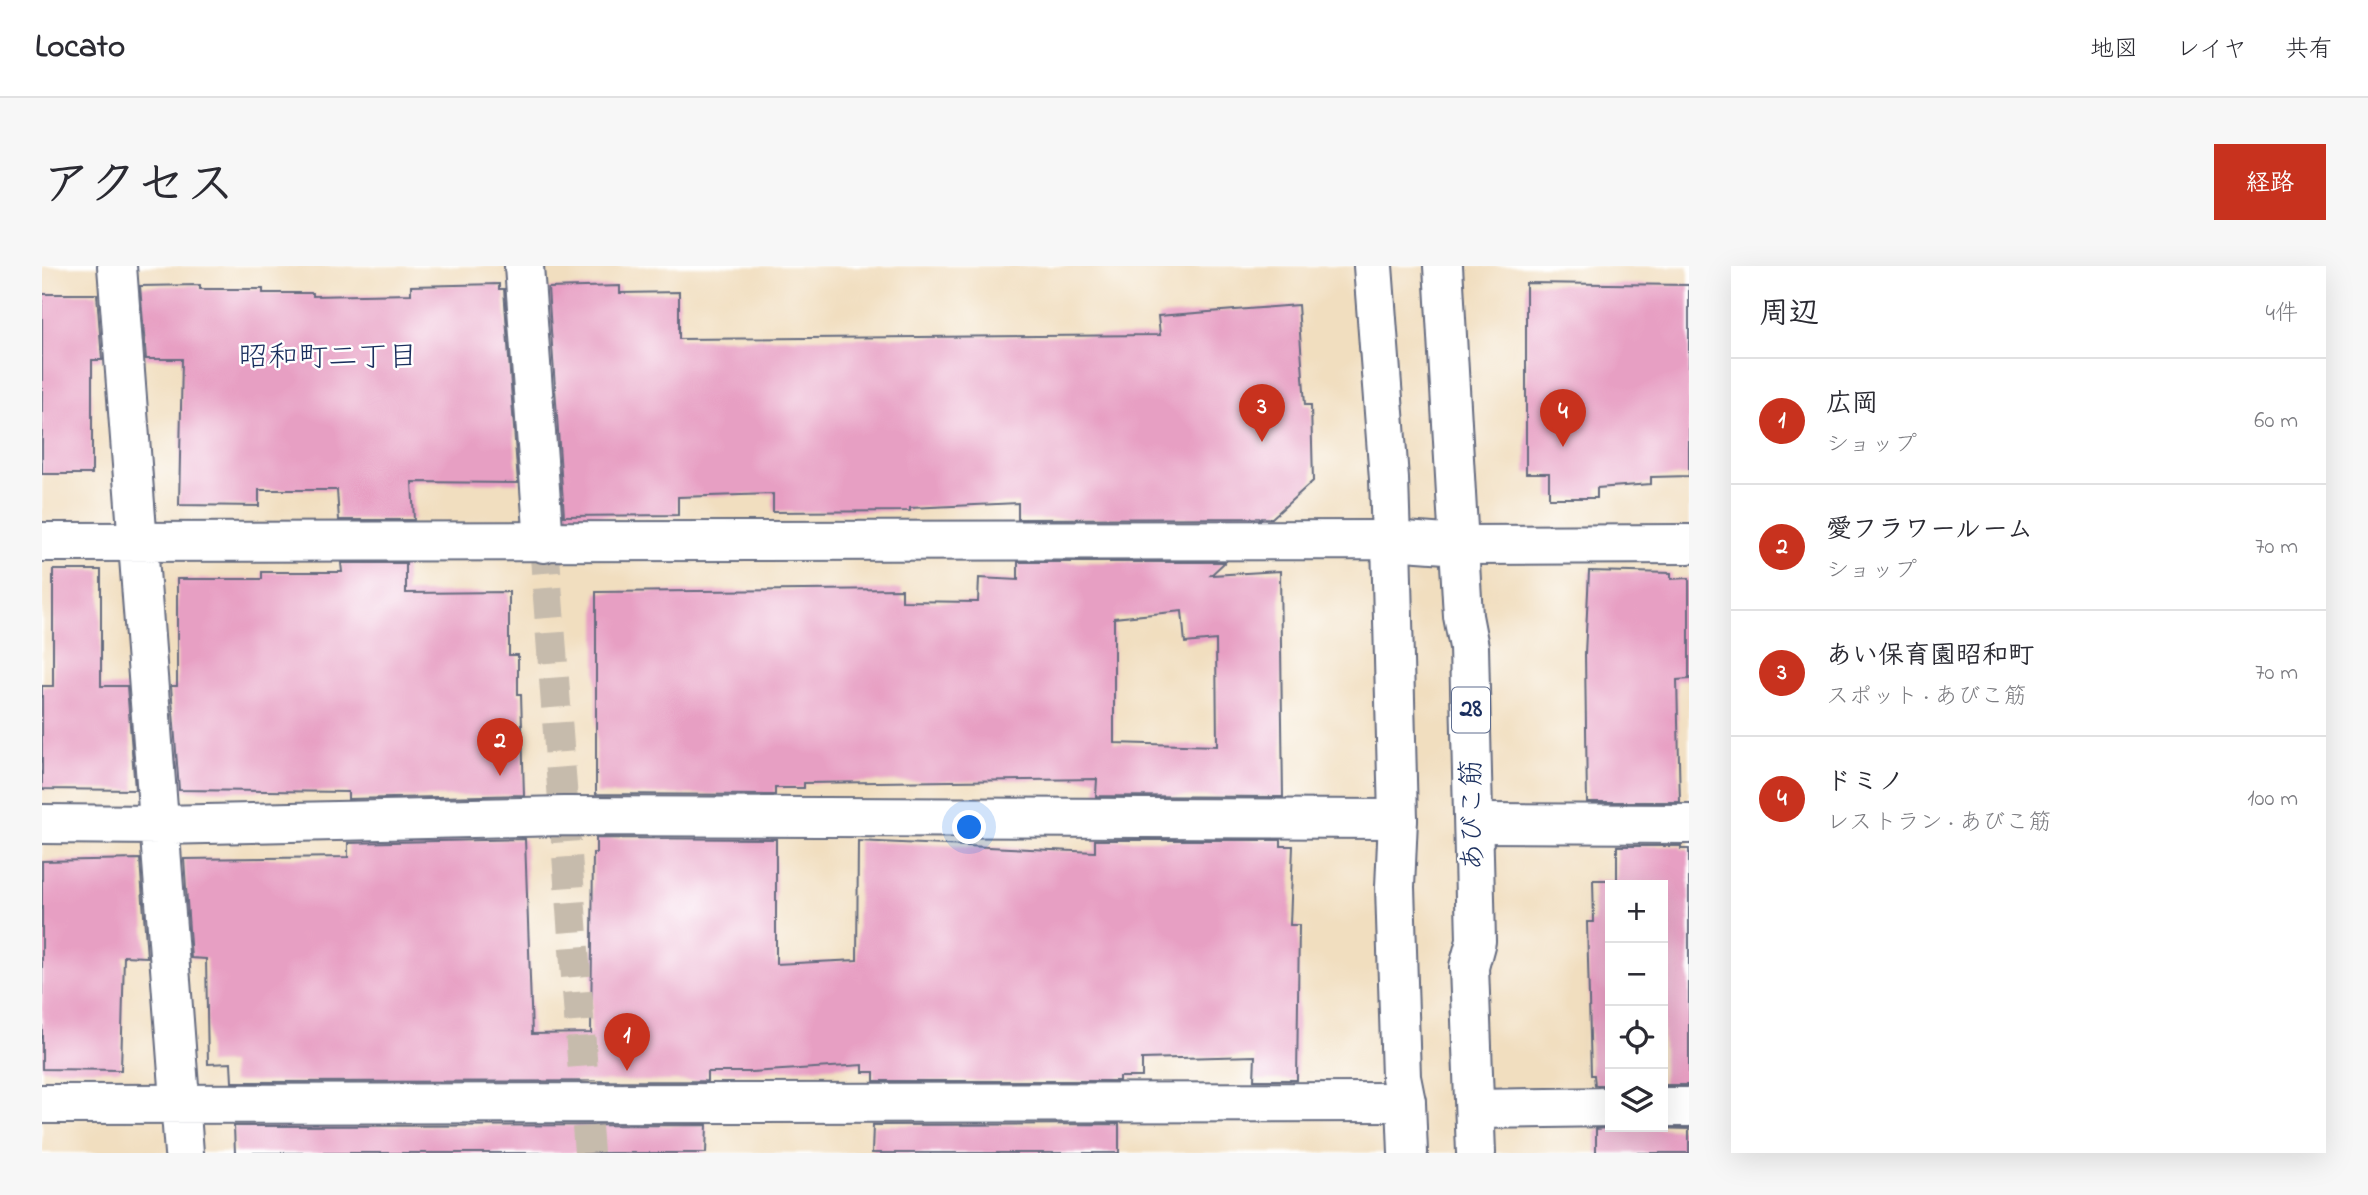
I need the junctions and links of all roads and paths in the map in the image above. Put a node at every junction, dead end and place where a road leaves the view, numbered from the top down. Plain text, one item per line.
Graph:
1 (117, 266) edge
2 (524, 266) edge
3 (1373, 266) edge
4 (1443, 266) edge
5 (138, 540) junction
6 (1391, 541) junction
7 (42, 542) edge
8 (544, 543) junction
9 (1689, 544) edge
10 (1460, 545) junction
11 (1398, 820) junction
12 (1475, 823) junction
13 (42, 824) edge
14 (1689, 824) edge
15 (160, 825) junction
16 (1406, 1102) junction
17 (42, 1104) edge
18 (181, 1105) junction
19 (1605, 1107) edge
20 (1668, 1107) edge
21 (1689, 1107) edge
22 (1475, 1109) junction
23 (184, 1153) edge
24 (1408, 1153) edge
25 (1476, 1153) edge

1 - 5 street
2 - 8 street
3 - 6 street
4 - 10 street, あびこ筋 / 28
5 - 7 street
5 - 8 street
5 - 15 street
6 - 8 street
6 - 10 street
6 - 11 street
9 - 10 street
10 - 12 street, あびこ筋 / 28
11 - 15 street
11 - 16 street
12 - 14 street
12 - 22 street, あびこ筋 / 28
13 - 15 street
15 - 18 street
16 - 18 street
16 - 24 street
17 - 18 street
18 - 23 street
19 - 22 street
20 - 21 street
22 - 25 street, あびこ筋 / 28

